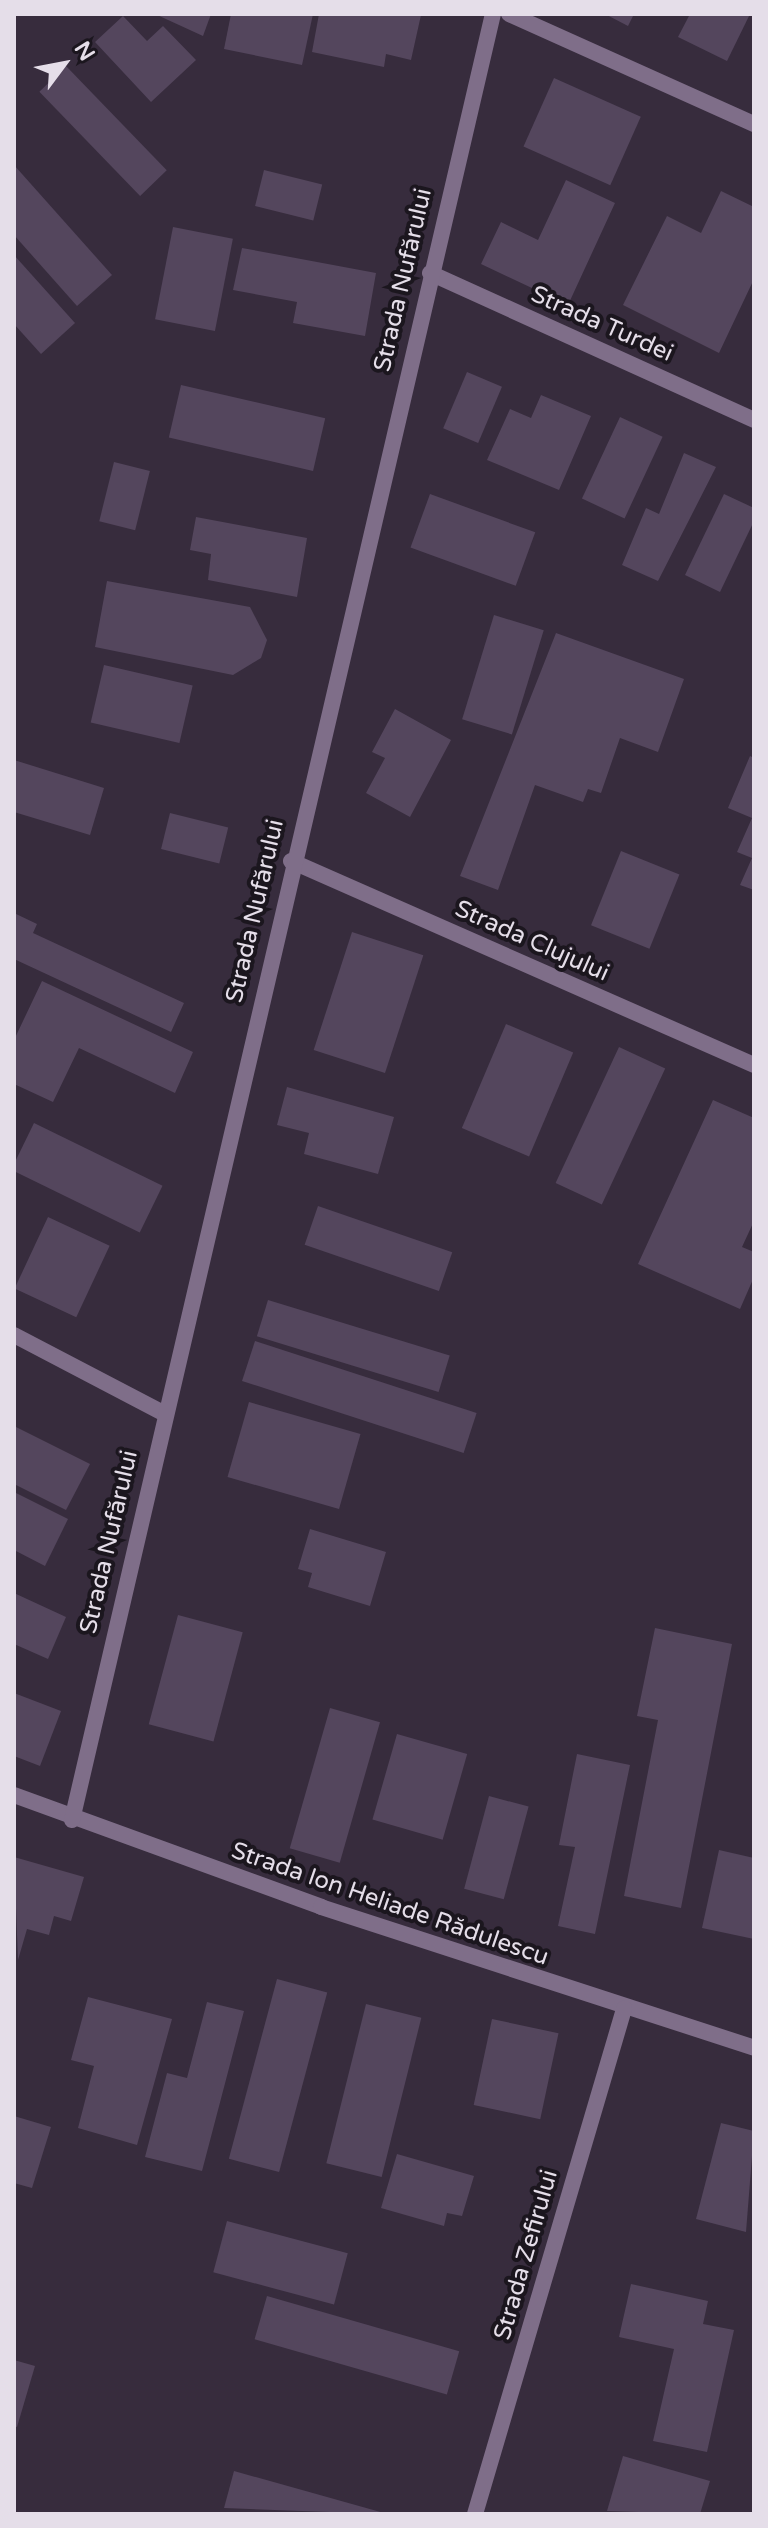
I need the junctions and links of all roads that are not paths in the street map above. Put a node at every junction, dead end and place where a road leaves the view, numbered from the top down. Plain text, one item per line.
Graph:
1 (493, 14) edge
2 (509, 14) edge
3 (754, 124) edge
4 (430, 273) junction
5 (754, 420) edge
6 (291, 861) junction
7 (754, 1065) edge
8 (14, 1335) edge
9 (163, 1413) junction
10 (14, 1795) edge
11 (72, 1820) junction
12 (624, 2009) junction
13 (754, 2048) edge
14 (475, 2514) edge

1 - 4 street, Strada Nufărului
2 - 3 street
4 - 5 street, Strada Turdei
4 - 6 street, Strada Nufărului
6 - 7 street, Strada Clujului
6 - 9 street, Strada Nufărului
8 - 9 street
9 - 11 street, Strada Nufărului
10 - 11 street, Strada Ion Heliade Rădulescu
11 - 12 street, Strada Ion Heliade Rădulescu
12 - 13 street, Strada Ion Heliade Rădulescu
12 - 14 street, Strada Zefirului

